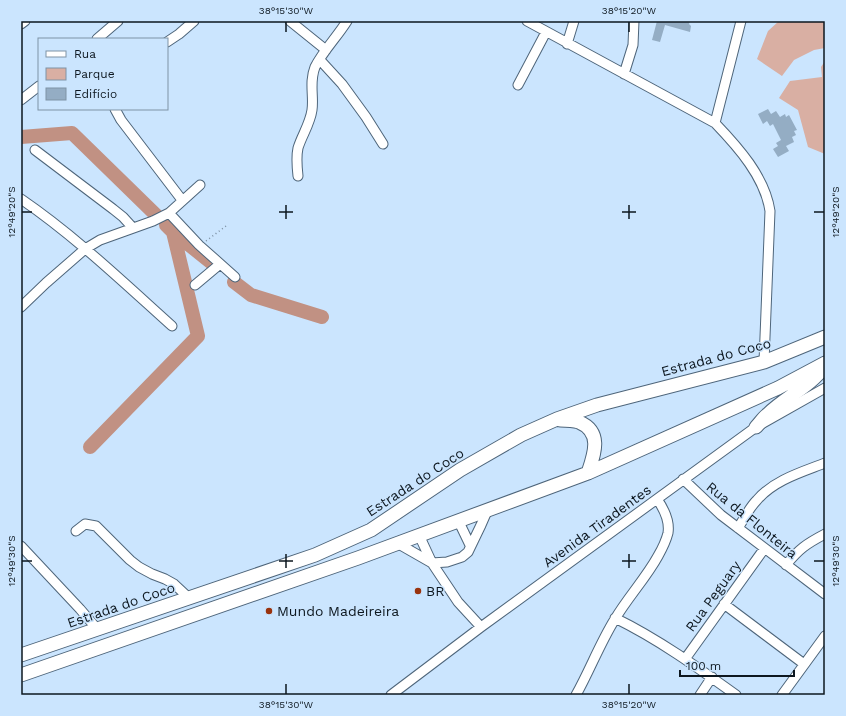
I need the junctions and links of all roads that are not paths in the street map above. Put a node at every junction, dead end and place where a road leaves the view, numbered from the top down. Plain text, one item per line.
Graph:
1 (25, 21) edge
2 (118, 21) edge
3 (194, 21) edge
4 (290, 21) edge
5 (347, 21) edge
6 (526, 21) edge
7 (574, 21) edge
8 (634, 21) edge
9 (741, 21) edge
10 (21, 24) edge
11 (546, 32) junction
12 (98, 38) edge
13 (168, 41) edge
14 (567, 44) junction
15 (326, 50) junction
16 (320, 60) junction
17 (624, 74) junction
18 (518, 85) dead end
19 (38, 87) edge
20 (21, 100) edge
21 (115, 110) edge
22 (715, 123) junction
23 (383, 144) dead end
24 (35, 150) dead end
25 (298, 176) dead end
26 (200, 185) dead end
27 (21, 199) edge
28 (182, 200) junction
29 (169, 213) junction
30 (133, 228) junction
31 (85, 249) junction
32 (220, 264) junction
33 (235, 277) dead end
34 (195, 285) dead end
35 (23, 302) edge
36 (172, 326) dead end
37 (825, 337) edge
38 (764, 362) junction
39 (825, 363) edge
40 (825, 366) edge
41 (825, 388) edge
42 (557, 419) junction
43 (756, 427) junction
44 (825, 463) edge
45 (588, 473) junction
46 (684, 479) junction
47 (657, 499) junction
48 (488, 509) junction
49 (458, 520) junction
50 (738, 528) junction
51 (76, 530) dead end
52 (825, 534) edge
53 (419, 535) junction
54 (398, 543) junction
55 (470, 545) junction
56 (21, 546) edge
57 (764, 549) junction
58 (432, 562) junction
59 (786, 565) junction
60 (825, 594) edge
61 (189, 598) junction
62 (724, 604) junction
63 (615, 618) junction
64 (481, 627) junction
65 (98, 630) junction
66 (825, 636) edge
67 (21, 655) edge
68 (685, 659) junction
69 (804, 664) junction
70 (21, 675) edge
71 (712, 677) junction
72 (391, 695) edge
73 (576, 695) edge
74 (700, 695) edge
75 (736, 695) edge
76 (782, 695) edge

1 - 10 street
2 - 12 street
3 - 13 street
4 - 15 street
5 - 15 street
6 - 11 street
7 - 14 street
8 - 17 street
9 - 22 street
11 - 14 street
11 - 18 street
14 - 17 street
15 - 16 street
16 - 23 street
16 - 25 street
17 - 22 street
19 - 20 street
21 - 28 street
22 - 38 street
24 - 30 street
26 - 28 street
27 - 31 street
28 - 29 street
29 - 30 street
29 - 32 street
30 - 31 street
31 - 35 street
31 - 36 street
32 - 33 street
32 - 34 street
37 - 38 highway, Estrada do Coco
38 - 42 highway, Estrada do Coco
39 - 45 highway
40 - 43 highway
41 - 43 street, Avenida Tiradentes
42 - 45 highway
42 - 61 highway, Estrada do Coco
43 - 46 street, Avenida Tiradentes
44 - 50 street
45 - 48 highway
46 - 47 street, Avenida Tiradentes
46 - 50 street, Rua da Flonteira
47 - 63 street
47 - 64 street, Avenida Tiradentes
48 - 49 highway
48 - 55 street
49 - 53 highway
49 - 55 street
50 - 57 street, Rua da Flonteira
51 - 61 street
52 - 59 street
53 - 54 highway
53 - 58 street
54 - 58 street
54 - 70 highway
55 - 58 street
56 - 65 street
57 - 59 street, Rua da Flonteira
57 - 62 street, Rua Peguary
58 - 64 street
59 - 60 street, Rua da Flonteira
61 - 65 highway, Estrada do Coco
62 - 68 street, Rua Peguary
62 - 69 street
63 - 68 street
63 - 73 street
64 - 72 street, Avenida Tiradentes
65 - 67 highway, Estrada do Coco
66 - 69 street
68 - 71 street
69 - 76 street
71 - 74 street
71 - 75 street

